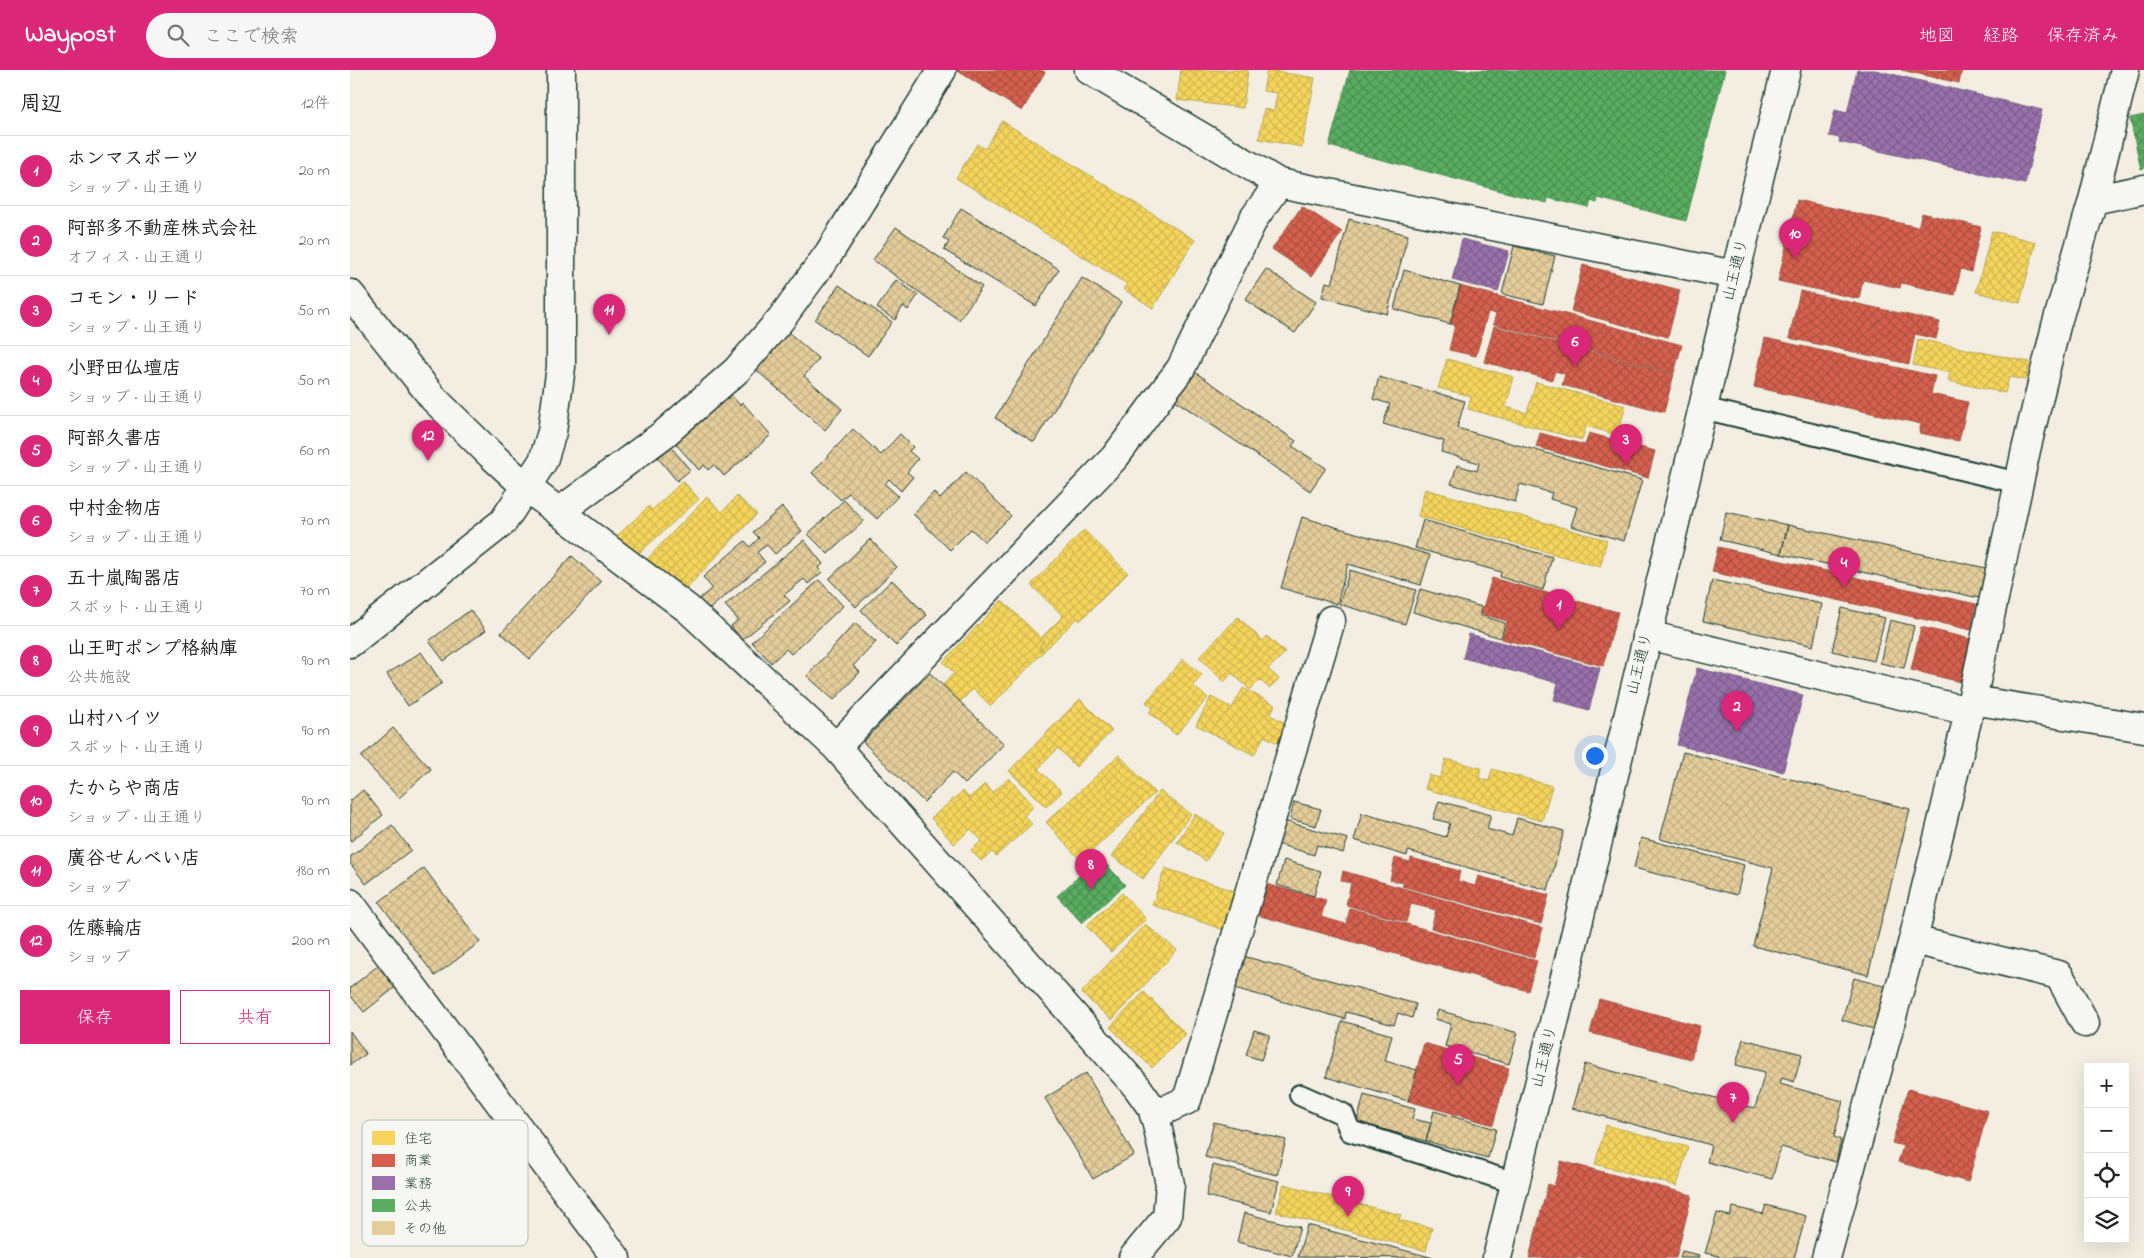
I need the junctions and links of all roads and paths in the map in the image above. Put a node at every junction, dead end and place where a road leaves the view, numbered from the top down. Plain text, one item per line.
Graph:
1 (561, 70) edge
2 (942, 70) edge
3 (1090, 70) edge
4 (1786, 70) edge
5 (2126, 70) edge
6 (1279, 183) junction
7 (2144, 189) edge
8 (2093, 200) junction
9 (1734, 275) junction
10 (350, 294) edge
11 (1702, 408) junction
12 (2019, 483) junction
13 (526, 488) junction
14 (559, 512) junction
15 (1331, 620) dead end
16 (1647, 635) junction
17 (350, 643) edge
18 (1971, 706) junction
19 (2144, 728) edge
20 (836, 748) junction
21 (350, 903) edge
22 (1913, 940) junction
23 (2085, 1023) dead end
24 (1300, 1095) dead end
25 (1154, 1116) junction
26 (513, 1120) edge
27 (528, 1141) edge
28 (1515, 1183) junction
29 (616, 1258) edge
30 (1133, 1258) edge
31 (1497, 1258) edge
32 (1826, 1258) edge

1 - 13 street
2 - 14 street
3 - 6 street
4 - 9 street, 山王通り
5 - 8 street
6 - 9 street
6 - 20 street
7 - 8 street
8 - 12 street
9 - 11 street, 山王通り
10 - 13 street
11 - 12 lane
11 - 16 street, 山王通り
12 - 18 street
13 - 14 street
13 - 17 street
14 - 20 street
15 - 25 street
16 - 18 street
16 - 28 street, 山王通り
18 - 19 street
18 - 22 street
20 - 25 street
21 - 26 street
22 - 23 street
22 - 32 street
24 - 28 lane
25 - 30 street
27 - 29 street
28 - 31 street, 山王通り

